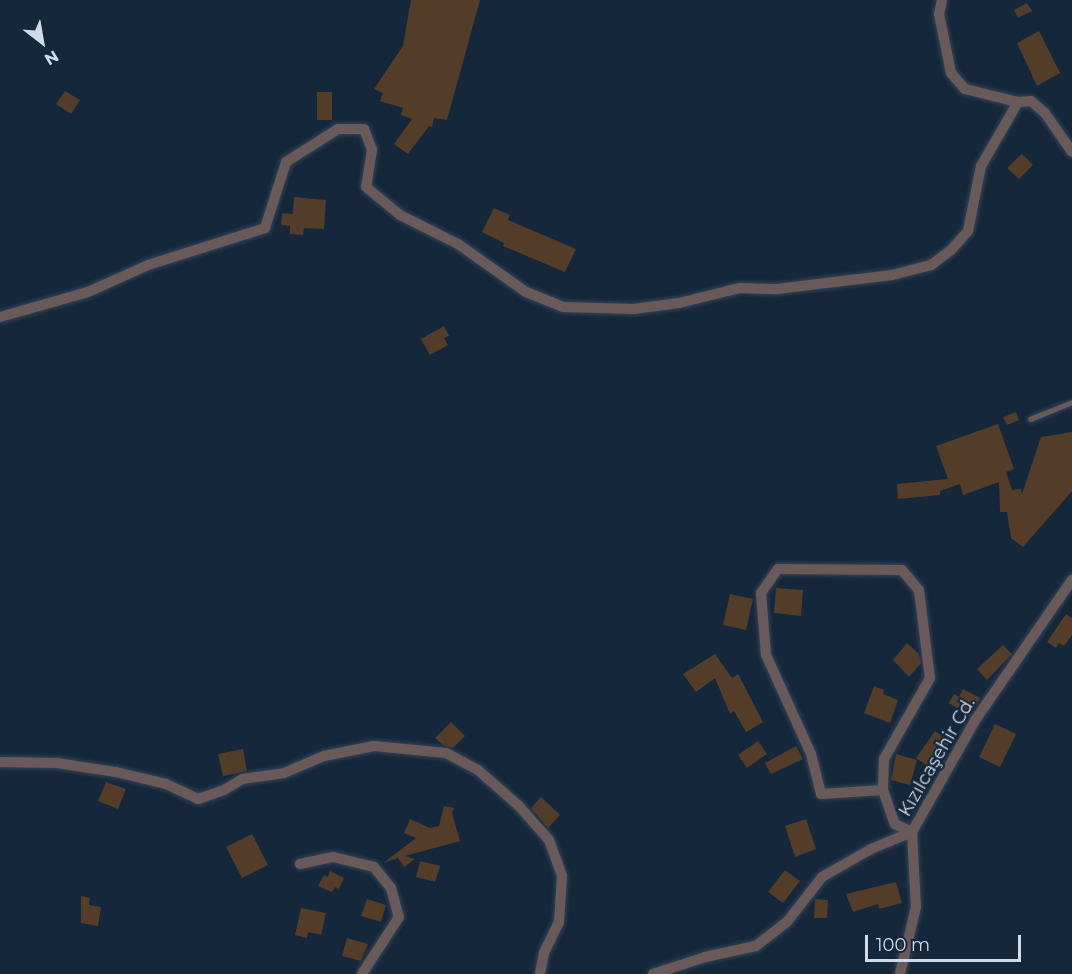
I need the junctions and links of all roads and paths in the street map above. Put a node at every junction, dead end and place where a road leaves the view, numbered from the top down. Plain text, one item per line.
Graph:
1 (942, 0) edge
2 (1018, 102) junction
3 (1072, 152) edge
4 (0, 318) edge
5 (1072, 402) edge
6 (1030, 419) dead end
7 (1072, 580) edge
8 (0, 762) edge
9 (883, 790) junction
10 (912, 832) junction
11 (300, 864) dead end
12 (362, 974) edge
13 (540, 974) edge
14 (654, 974) edge
15 (900, 974) edge

1 - 2 street
2 - 3 street
2 - 4 street
5 - 6 lane
7 - 10 street, Kızılcaşehir Cd.
8 - 13 street
9 - 9 street
9 - 10 street
10 - 14 street
10 - 15 street, Kızılcaşehir Cd.
11 - 12 street

